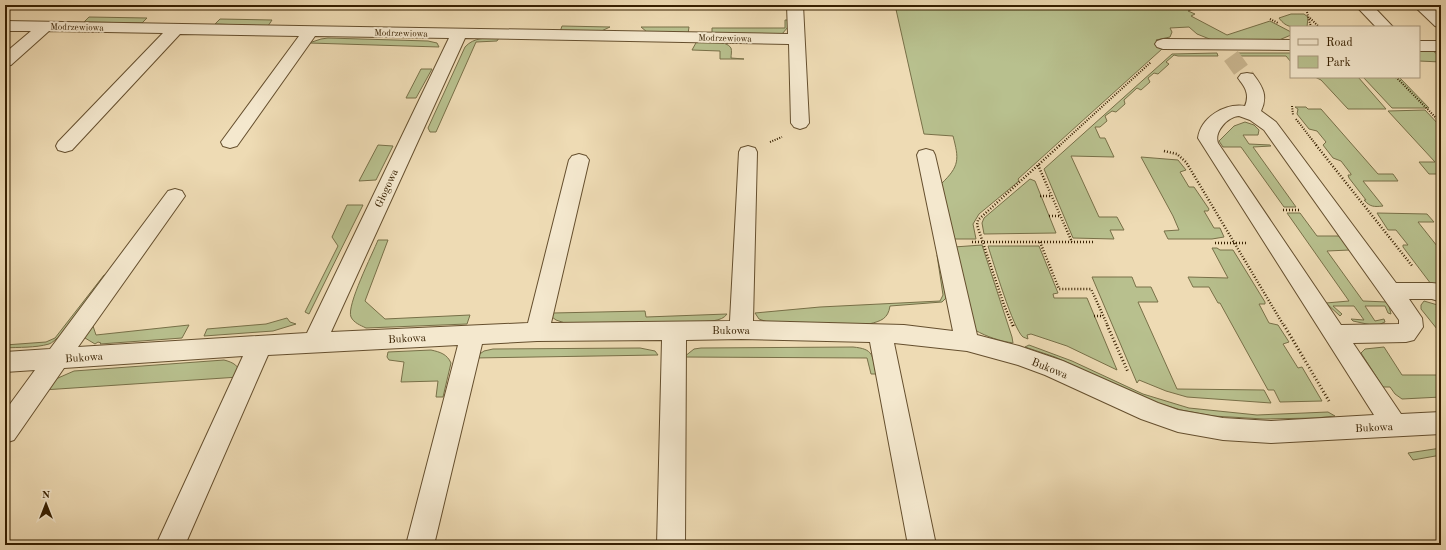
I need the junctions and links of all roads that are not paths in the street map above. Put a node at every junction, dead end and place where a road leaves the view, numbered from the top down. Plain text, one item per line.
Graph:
1 (795, 5) edge
2 (1363, 5) edge
3 (1422, 5) edge
4 (1441, 6) edge
5 (1441, 22) edge
6 (5, 26) edge
7 (45, 26) junction
8 (1384, 26) edge
9 (176, 29) junction
10 (310, 31) junction
11 (459, 34) junction
12 (796, 40) junction
13 (1164, 44) dead end
14 (1290, 45) edge
15 (1420, 46) edge
16 (1441, 46) edge
17 (5, 61) edge
18 (1247, 78) tunnel mouth
19 (1251, 113) junction
20 (800, 122) road end
21 (230, 142) dead end
22 (66, 146) dead end
23 (748, 152) road end
24 (926, 155) dead end
25 (579, 160) dead end
26 (176, 196) dead end
27 (1391, 291) junction
28 (1436, 292) edge
29 (674, 330) junction
30 (741, 330) junction
31 (537, 332) junction
32 (880, 333) junction
33 (472, 334) junction
34 (1334, 334) junction
35 (314, 342) junction
36 (967, 342) junction
37 (260, 345) junction
38 (56, 359) junction
39 (5, 362) edge
40 (1441, 422) edge
41 (1394, 426) junction
42 (5, 432) edge
43 (170, 545) edge
44 (420, 545) edge
45 (671, 545) edge
46 (922, 545) edge

1 - 12 street
2 - 8 street
3 - 4 street
3 - 5 street
6 - 7 street, Modrzewiowa
7 - 9 street, Modrzewiowa
7 - 17 street
9 - 10 street, Modrzewiowa
9 - 22 street
10 - 11 street, Modrzewiowa
10 - 21 street
11 - 12 street, Modrzewiowa
11 - 35 street, Głogowa
12 - 20 street
13 - 14 street
15 - 16 street
18 - 19 street
19 - 27 street
19 - 34 street
23 - 30 street
24 - 36 street
25 - 31 street
26 - 38 street
27 - 28 street
27 - 34 street
29 - 30 street, Bukowa
29 - 31 street, Bukowa
29 - 45 street
30 - 32 street, Bukowa
31 - 33 street, Bukowa
32 - 36 street, Bukowa
32 - 46 street
33 - 35 street, Bukowa
33 - 44 street
34 - 41 street
35 - 37 street, Bukowa
36 - 41 street, Bukowa
37 - 38 street, Bukowa
37 - 43 street
38 - 39 street, Bukowa
38 - 42 street
40 - 41 street, Bukowa

